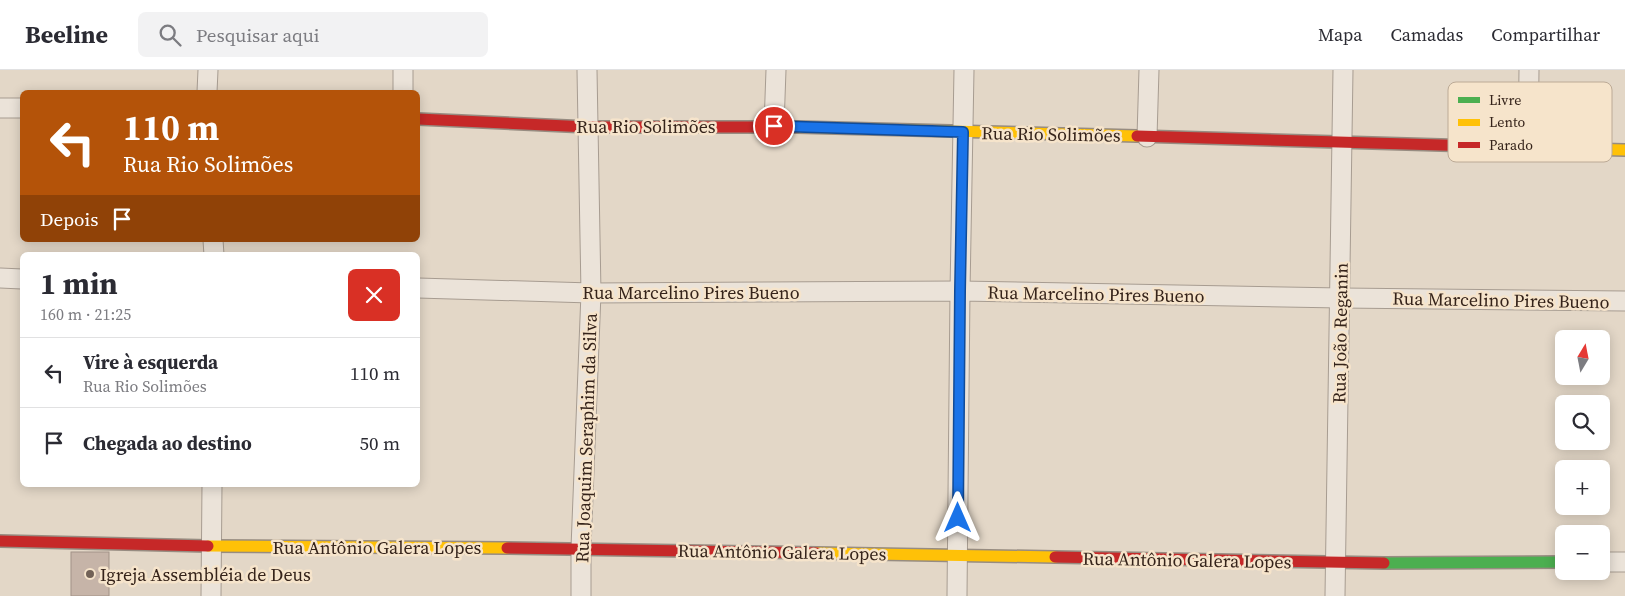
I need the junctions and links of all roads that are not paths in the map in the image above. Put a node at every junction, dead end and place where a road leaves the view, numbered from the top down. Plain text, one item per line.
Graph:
1 (208, 70) edge
2 (403, 70) edge
3 (587, 70) edge
4 (776, 70) edge
5 (964, 70) edge
6 (1149, 70) edge
7 (1344, 70) edge
8 (207, 90) edge
9 (403, 90) edge
10 (0, 108) edge
11 (20, 108) edge
12 (420, 119) edge
13 (774, 126) junction
14 (588, 127) junction
15 (963, 132) junction
16 (1147, 136) junction
17 (1342, 143) junction
18 (1448, 145) edge
19 (1612, 150) edge
20 (1625, 150) edge
21 (0, 278) edge
22 (20, 278) edge
23 (420, 288) edge
24 (960, 291) junction
25 (591, 293) junction
26 (1341, 298) junction
27 (1625, 301) edge
28 (212, 487) edge
29 (0, 541) edge
30 (211, 546) junction
31 (581, 548) junction
32 (958, 555) junction
33 (1555, 562) edge
34 (1610, 562) edge
35 (1625, 562) edge
36 (1335, 563) junction
37 (211, 596) edge
38 (581, 596) edge
39 (957, 596) edge
40 (1335, 596) edge

1 - 8 street
2 - 9 street
3 - 14 street, Rua Joaquim Seraphim da Silva
4 - 13 street
5 - 15 street
6 - 16 street
7 - 17 street, Rua João Reganin
10 - 11 street
12 - 14 street, Rua Rio Solimões
13 - 14 street, Rua Rio Solimões
13 - 15 street, Rua Rio Solimões
14 - 25 street, Rua Joaquim Seraphim da Silva
15 - 16 street, Rua Rio Solimões
15 - 24 street
16 - 17 street, Rua Rio Solimões
17 - 18 street, Rua Rio Solimões
17 - 26 street, Rua João Reganin
19 - 20 street, Rua Rio Solimões
21 - 22 street
23 - 25 street, Rua Marcelino Pires Bueno
24 - 25 street, Rua Marcelino Pires Bueno
24 - 26 street, Rua Marcelino Pires Bueno
24 - 32 street
25 - 31 street, Rua Joaquim Seraphim da Silva
26 - 27 street, Rua Marcelino Pires Bueno
26 - 36 street, Rua João Reganin
28 - 30 street
29 - 30 street, Rua Antônio Galera Lopes
30 - 31 street, Rua Antônio Galera Lopes
30 - 37 street
31 - 32 street, Rua Antônio Galera Lopes
31 - 38 street, Rua Joaquim Seraphim da Silva
32 - 36 street, Rua Antônio Galera Lopes
32 - 39 street
33 - 36 street, Rua Antônio Galera Lopes
34 - 35 street
36 - 40 street, Rua João Reganin

